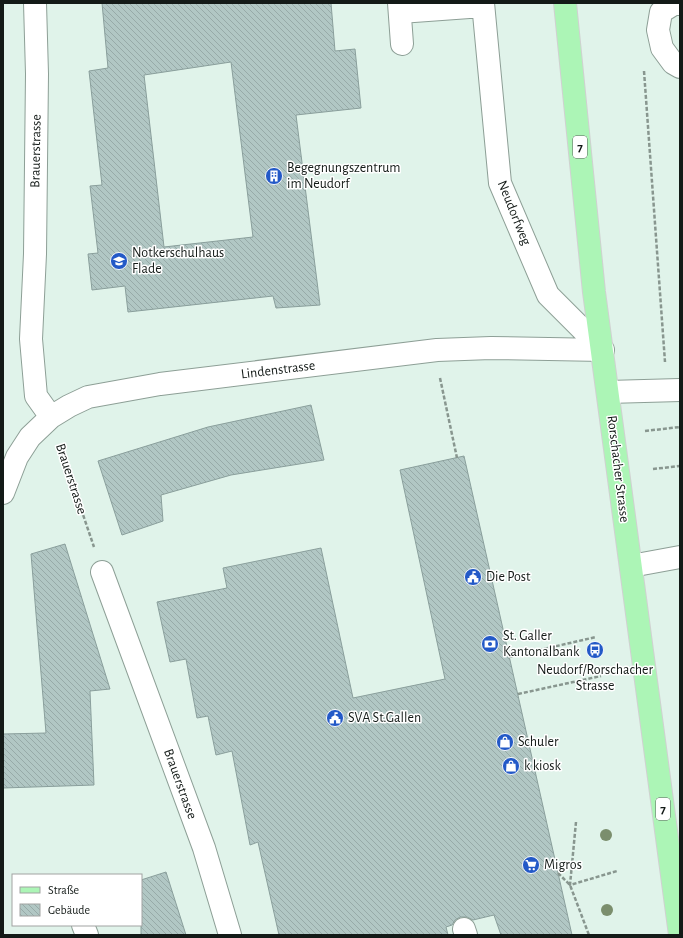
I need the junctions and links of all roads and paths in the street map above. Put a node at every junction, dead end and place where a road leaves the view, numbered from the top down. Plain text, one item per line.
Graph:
1 (35, 3) edge
2 (565, 3) edge
3 (483, 5) edge
4 (666, 6) edge
5 (399, 8) edge
6 (402, 44) dead end
7 (680, 67) edge
8 (644, 71) dead end
9 (602, 350) junction
10 (440, 376) dead end
11 (673, 390) edge
12 (608, 392) junction
13 (51, 417) junction
14 (680, 427) edge
15 (645, 431) dead end
16 (457, 458) dead end
17 (680, 466) edge
18 (653, 469) dead end
19 (3, 493) edge
20 (680, 556) edge
21 (631, 566) junction
22 (102, 572) joint
23 (596, 637) dead end
24 (509, 657) dead end
25 (601, 676) dead end
26 (518, 694) dead end
27 (576, 822) dead end
28 (617, 871) dead end
29 (558, 873) dead end
30 (570, 884) junction
31 (230, 935) edge
32 (589, 935) edge
33 (680, 935) edge

1 - 13 street, Brauerstrasse
2 - 9 main road, Rorschacher Strasse / 7
3 - 5 street
3 - 9 street, Neudorfweg
4 - 7 street
5 - 6 street
8 - 11 path
9 - 12 main road, Rorschacher Strasse / 7
9 - 13 street, Lindenstrasse
10 - 16 path
11 - 12 street
12 - 21 main road, Rorschacher Strasse / 7
13 - 19 street, Lindenstrasse
13 - 22 path, Brauerstrasse
14 - 15 path
17 - 18 path
20 - 21 street
21 - 33 main road, Rorschacher Strasse / 7
22 - 31 street, Brauerstrasse
23 - 24 path
25 - 26 path
27 - 30 path
28 - 30 path
29 - 30 path
30 - 32 path

